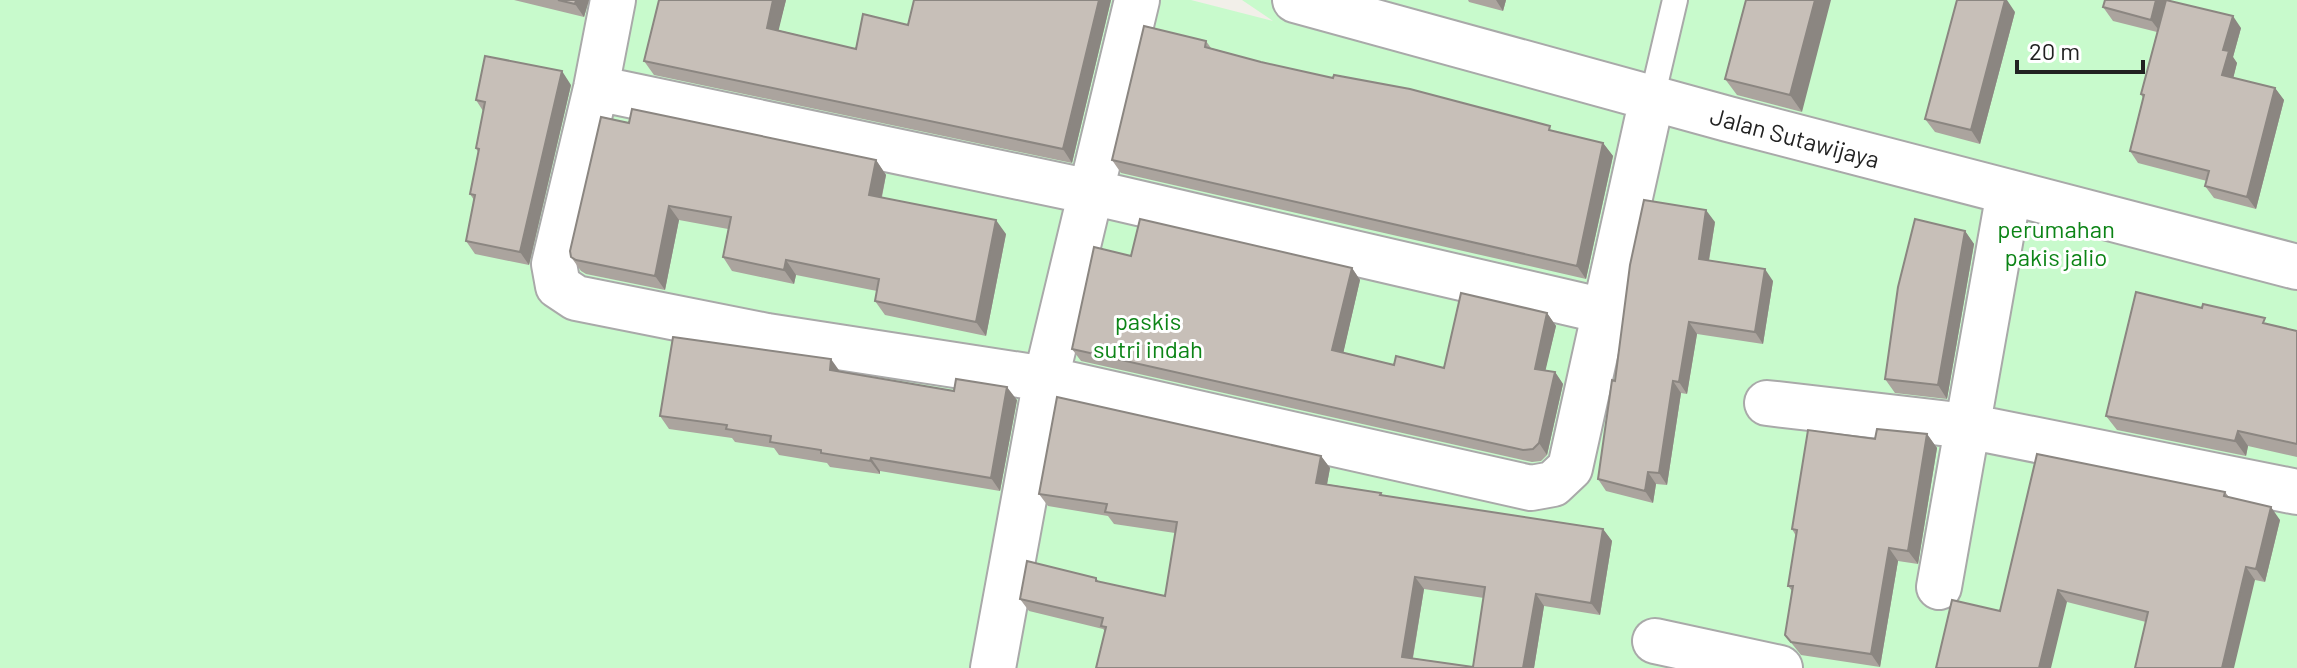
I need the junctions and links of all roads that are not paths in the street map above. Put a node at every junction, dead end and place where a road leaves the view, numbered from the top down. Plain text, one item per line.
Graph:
1 (613, 0) edge
2 (1137, 0) edge
3 (1295, 0) edge
4 (1675, 0) edge
5 (596, 88) junction
6 (1652, 98) junction
7 (1091, 192) junction
8 (2009, 192) junction
9 (2297, 267) edge
10 (1604, 311) junction
11 (1046, 379) junction
12 (1767, 403) dead end
13 (1967, 426) junction
14 (2297, 492) edge
15 (1939, 587) dead end
16 (1655, 641) dead end
17 (993, 668) edge
18 (1780, 668) edge

1 - 5 street
2 - 7 street
3 - 6 street, Jalan Sutawijaya
4 - 6 lane
5 - 7 street
5 - 11 street
6 - 8 street, Jalan Sutawijaya
6 - 10 street
7 - 10 street
7 - 11 street
8 - 9 street, Jalan Sutawijaya
8 - 13 street
10 - 11 street
11 - 17 street
12 - 13 street
13 - 14 street
13 - 15 street
16 - 18 street

